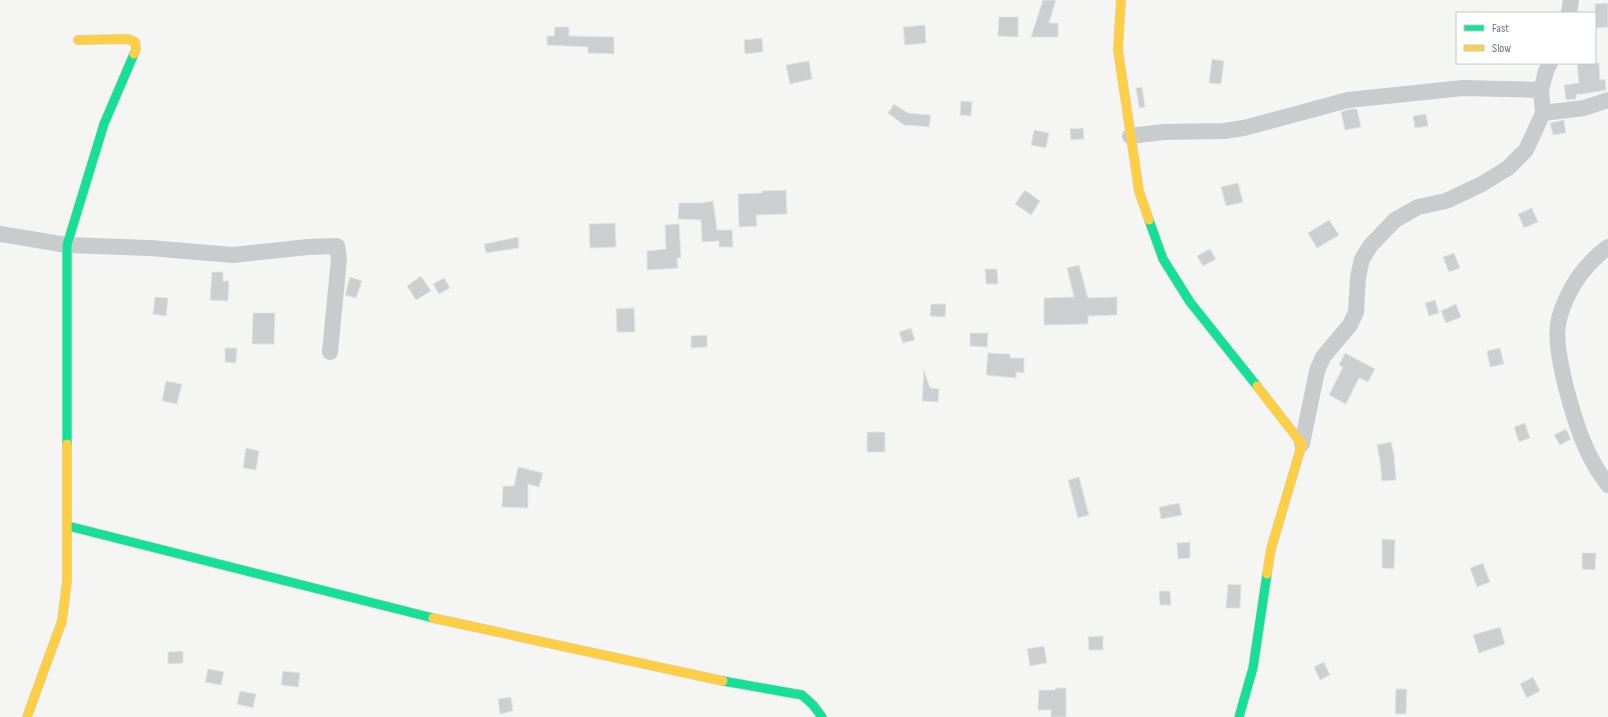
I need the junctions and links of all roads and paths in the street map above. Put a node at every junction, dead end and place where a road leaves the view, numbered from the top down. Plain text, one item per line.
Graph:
1 (1121, 0) edge
2 (1571, 0) edge
3 (1569, 12) edge
4 (78, 40) dead end
5 (1550, 64) edge
6 (1541, 90) junction
7 (1608, 100) edge
8 (1543, 113) junction
9 (1130, 136) junction
10 (0, 234) edge
11 (67, 245) junction
12 (1608, 247) edge
13 (330, 352) dead end
14 (1302, 444) junction
15 (1608, 485) edge
16 (68, 526) junction
17 (27, 717) edge
18 (822, 717) edge
19 (1239, 717) edge

1 - 9 street
2 - 3 street
4 - 11 street
5 - 6 street
6 - 8 street
6 - 9 street
7 - 8 street
8 - 14 street
9 - 14 street
10 - 11 street
11 - 13 street
11 - 16 street
12 - 15 street
14 - 19 street
16 - 17 street
16 - 18 street

